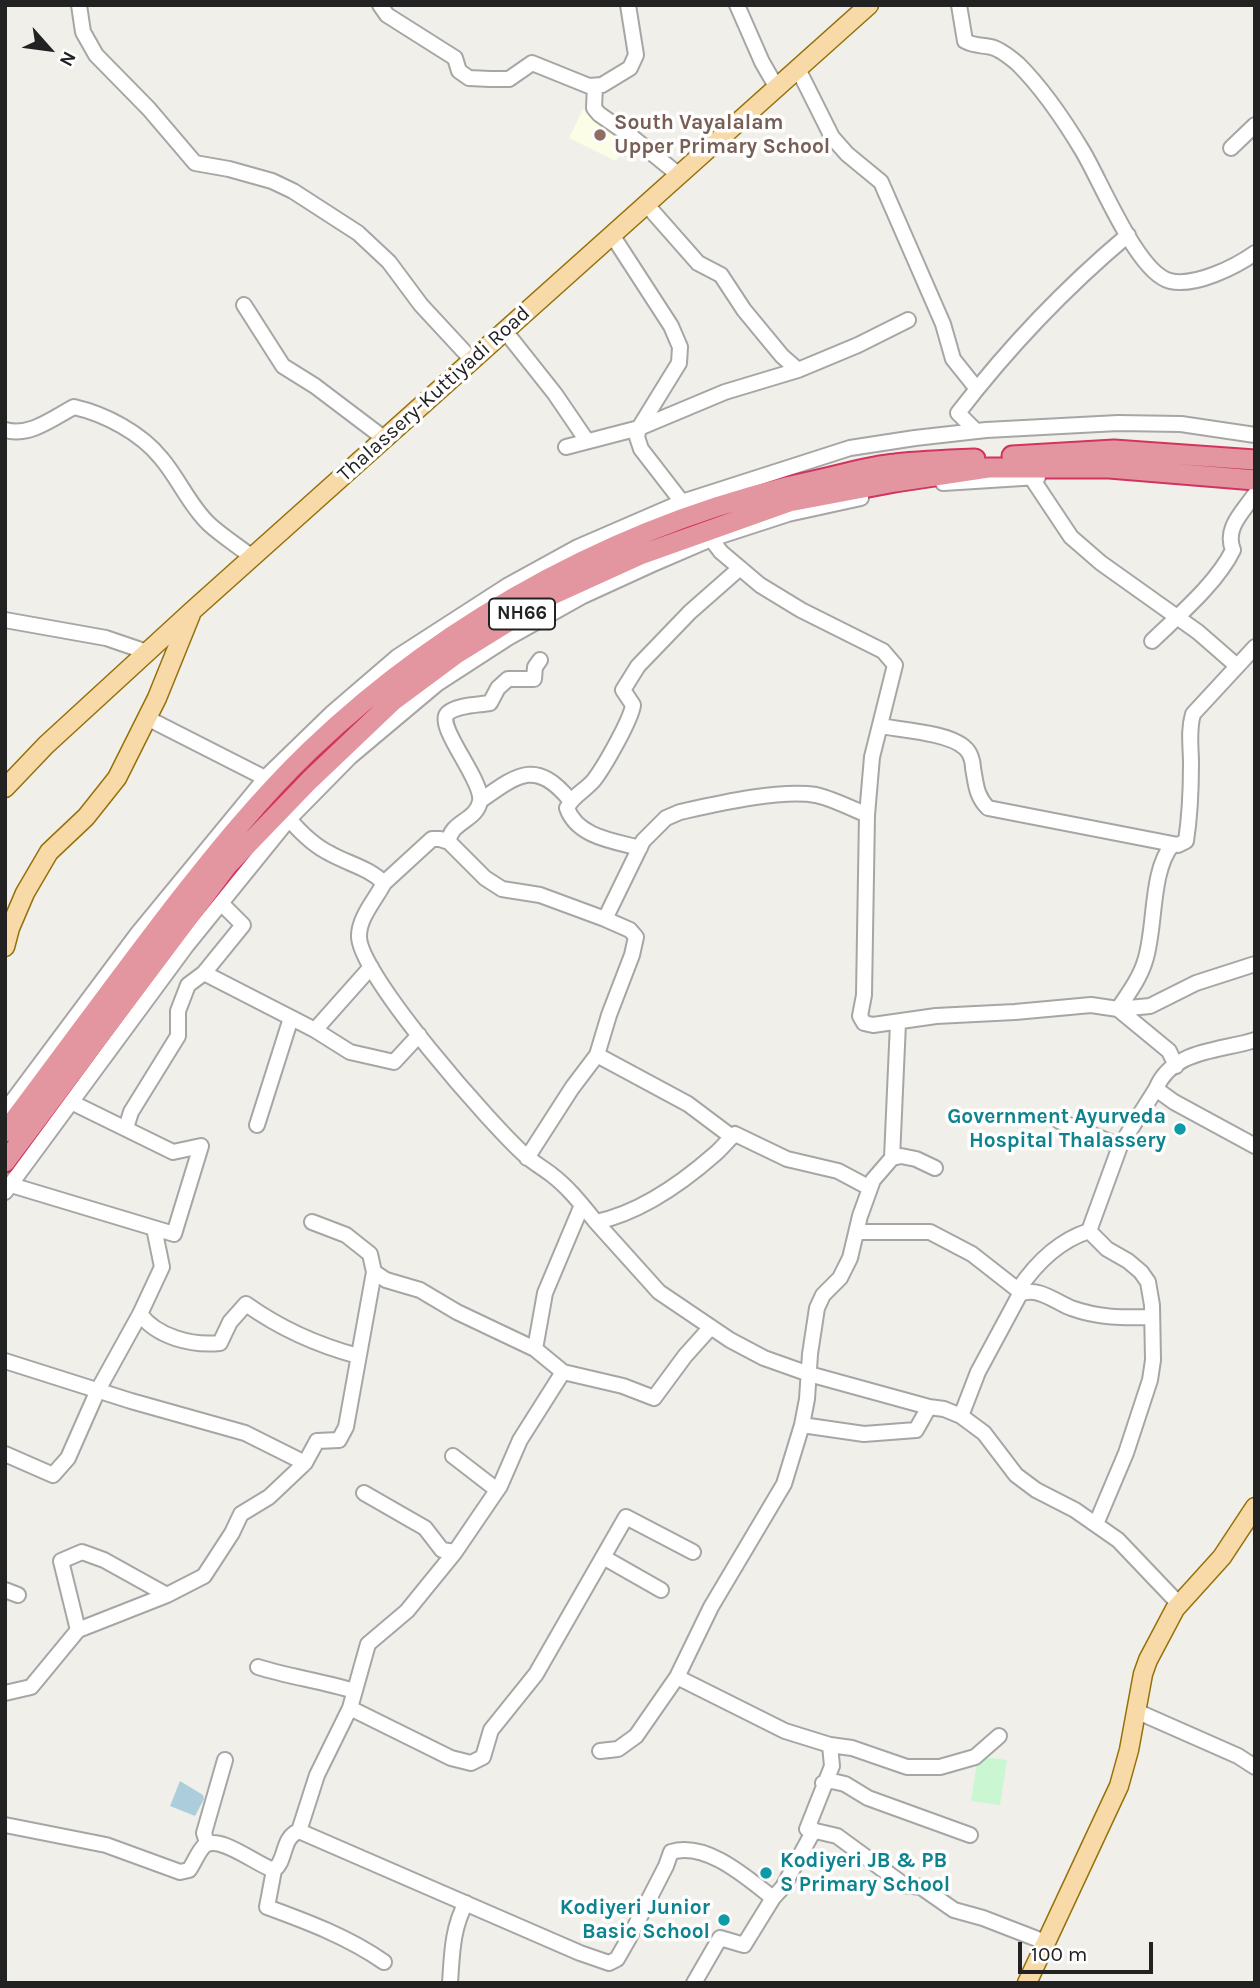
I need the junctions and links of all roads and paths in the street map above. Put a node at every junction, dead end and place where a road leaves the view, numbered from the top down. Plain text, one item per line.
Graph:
1 (79, 5) edge
2 (380, 5) edge
3 (628, 5) edge
4 (737, 5) edge
5 (869, 5) edge
6 (959, 5) edge
7 (798, 69) junction
8 (595, 86) junction
9 (777, 88) junction
10 (1255, 125) edge
11 (1231, 148) dead end
12 (679, 175) junction
13 (646, 204) junction
14 (612, 235) junction
15 (1128, 235) junction
16 (1255, 253) edge
17 (244, 305) dead end
18 (908, 320) dead end
19 (505, 331) junction
20 (472, 360) junction
21 (798, 370) junction
22 (977, 389) junction
23 (639, 428) junction
24 (5, 430) edge
25 (976, 431) junction
26 (1255, 435) edge
27 (384, 439) junction
28 (587, 441) junction
29 (566, 447) dead end
30 (1255, 460) edge
31 (1031, 477) junction
32 (1255, 480) edge
33 (1255, 487) edge
34 (1255, 494) edge
35 (682, 502) junction
36 (711, 539) junction
37 (252, 557) junction
38 (740, 568) junction
39 (192, 611) junction
40 (1178, 617) junction
41 (5, 620) edge
42 (1152, 641) dead end
43 (1255, 647) edge
44 (147, 652) junction
45 (540, 660) dead end
46 (1237, 667) junction
47 (147, 718) junction
48 (880, 726) junction
49 (265, 778) junction
50 (5, 788) edge
51 (570, 800) junction
52 (480, 801) junction
53 (867, 816) junction
54 (289, 819) junction
55 (449, 842) junction
56 (1172, 845) junction
57 (640, 848) junction
58 (384, 883) junction
59 (220, 902) junction
60 (606, 919) junction
61 (5, 947) edge
62 (1255, 964) edge
63 (371, 967) junction
64 (204, 973) junction
65 (1118, 1009) junction
66 (291, 1018) junction
67 (898, 1023) junction
68 (315, 1030) junction
69 (419, 1035) junction
70 (1255, 1040) edge
71 (597, 1055) junction
72 (1177, 1066) junction
73 (1156, 1089) junction
74 (71, 1102) junction
75 (5, 1111) edge
76 (1059, 1121) dead end
77 (257, 1125) dead end
78 (126, 1128) junction
79 (5, 1132) edge
80 (732, 1137) junction
81 (1120, 1146) junction
82 (1255, 1146) edge
83 (527, 1158) junction
84 (892, 1158) junction
85 (5, 1162) edge
86 (935, 1168) dead end
87 (8, 1188) edge
88 (870, 1188) junction
89 (582, 1205) junction
90 (312, 1222) dead end
91 (596, 1222) junction
92 (154, 1228) junction
93 (1089, 1231) junction
94 (858, 1232) junction
95 (374, 1272) junction
96 (1019, 1292) junction
97 (140, 1314) junction
98 (1152, 1317) junction
99 (711, 1327) junction
100 (535, 1349) junction
101 (358, 1356) junction
102 (5, 1362) edge
103 (563, 1372) junction
104 (809, 1374) junction
105 (98, 1390) junction
106 (929, 1407) junction
107 (961, 1416) junction
108 (802, 1424) junction
109 (5, 1454) edge
110 (453, 1456) dead end
111 (305, 1463) junction
112 (497, 1490) junction
113 (364, 1493) dead end
114 (1255, 1507) edge
115 (1096, 1524) junction
116 (455, 1552) junction
117 (693, 1552) dead end
118 (603, 1556) junction
119 (661, 1590) dead end
120 (167, 1595) junction
121 (1179, 1604) junction
122 (78, 1630) junction
123 (258, 1667) dead end
124 (677, 1677) junction
125 (354, 1691) junction
126 (5, 1693) edge
127 (350, 1708) junction
128 (1136, 1711) junction
129 (999, 1736) dead end
130 (830, 1745) junction
131 (600, 1751) dead end
132 (225, 1760) dead end
133 (1255, 1767) edge
134 (823, 1783) junction
135 (5, 1825) edge
136 (814, 1830) junction
137 (299, 1831) junction
138 (970, 1835) dead end
139 (207, 1843) junction
140 (274, 1870) junction
141 (773, 1898) junction
142 (466, 1903) junction
143 (1045, 1942) junction
144 (384, 1962) dead end
145 (450, 1983) edge
146 (694, 1983) edge
147 (1027, 1983) edge

1 - 20 street
2 - 8 street
3 - 8 street
4 - 9 street
5 - 7 main road, Thalassery-Kuttiyadi Road
6 - 15 street
7 - 9 main road, Thalassery-Kuttiyadi Road
7 - 22 street
8 - 12 street
9 - 12 main road, Thalassery-Kuttiyadi Road
10 - 11 street
12 - 13 main road, Thalassery-Kuttiyadi Road
13 - 14 main road, Thalassery-Kuttiyadi Road
13 - 21 street
14 - 19 main road, Thalassery-Kuttiyadi Road
14 - 23 street
15 - 16 street
15 - 22 street
17 - 27 street
18 - 21 street
19 - 20 main road, Thalassery-Kuttiyadi Road
19 - 28 street
20 - 27 main road, Thalassery-Kuttiyadi Road
21 - 23 street
22 - 25 street
23 - 28 street
23 - 35 street
24 - 37 street
25 - 26 street
25 - 35 street
27 - 37 main road, Thalassery-Kuttiyadi Road
28 - 29 street
30 - 79 highway, NH66
31 - 33 street
31 - 36 street
31 - 40 street
32 - 85 highway, NH66
34 - 40 street
35 - 49 street
36 - 38 street
36 - 54 street
37 - 39 main road, Thalassery-Kuttiyadi Road
38 - 48 street
38 - 51 street
39 - 44 main road, Thalassery-Kuttiyadi Road
39 - 47 main road
40 - 42 street
40 - 46 street
41 - 44 street
43 - 46 street
44 - 50 main road, Thalassery-Kuttiyadi Road
45 - 52 street
46 - 56 street
47 - 49 street
47 - 61 main road
48 - 53 street
48 - 56 street
49 - 75 street
51 - 52 street
51 - 57 street
52 - 55 street
53 - 57 street
53 - 67 street
54 - 58 street
54 - 59 street
55 - 58 street
55 - 60 street
56 - 65 street
57 - 60 street
58 - 63 street
59 - 64 street
59 - 74 street
60 - 71 street
62 - 65 street
63 - 68 street
63 - 69 street
64 - 66 street
64 - 78 street
65 - 67 street
65 - 72 street
66 - 68 street
66 - 77 street
67 - 84 street
68 - 69 street
69 - 83 street
70 - 72 street
71 - 80 street
71 - 83 street
72 - 73 street
73 - 81 street
73 - 82 street
74 - 78 street
74 - 87 street
76 - 81 street
78 - 92 street
80 - 88 street
80 - 91 street
81 - 93 street
83 - 89 street
84 - 86 street
84 - 88 street
87 - 92 street
88 - 94 street
89 - 91 street
89 - 100 street
90 - 95 street
91 - 99 street
92 - 97 street
93 - 96 street
93 - 98 street
94 - 96 street
94 - 104 street
95 - 100 street
95 - 101 street
96 - 98 street
96 - 107 street
97 - 101 street
97 - 105 street
98 - 115 street
99 - 103 street
99 - 104 street
100 - 103 street
101 - 111 street
102 - 105 street
103 - 112 street
104 - 106 street
104 - 108 street
105 - 109 street
105 - 111 street
106 - 107 street
106 - 108 street
107 - 115 street
108 - 124 street
110 - 112 street
111 - 120 street
112 - 116 street
113 - 116 street
114 - 121 main road
115 - 121 street
116 - 125 street
117 - 118 street
118 - 119 street
118 - 127 street
120 - 122 street
120 - 122 street
121 - 128 main road
122 - 126 street
123 - 125 street
124 - 130 street
124 - 131 street
125 - 127 street
127 - 137 street
128 - 133 street
128 - 143 main road
129 - 130 street
130 - 134 street
132 - 139 street
134 - 136 street
134 - 138 street
135 - 139 street
136 - 141 street
136 - 143 street
137 - 140 street
137 - 142 street
139 - 140 street
140 - 144 street
141 - 142 street
141 - 146 street
142 - 145 street
143 - 147 main road

